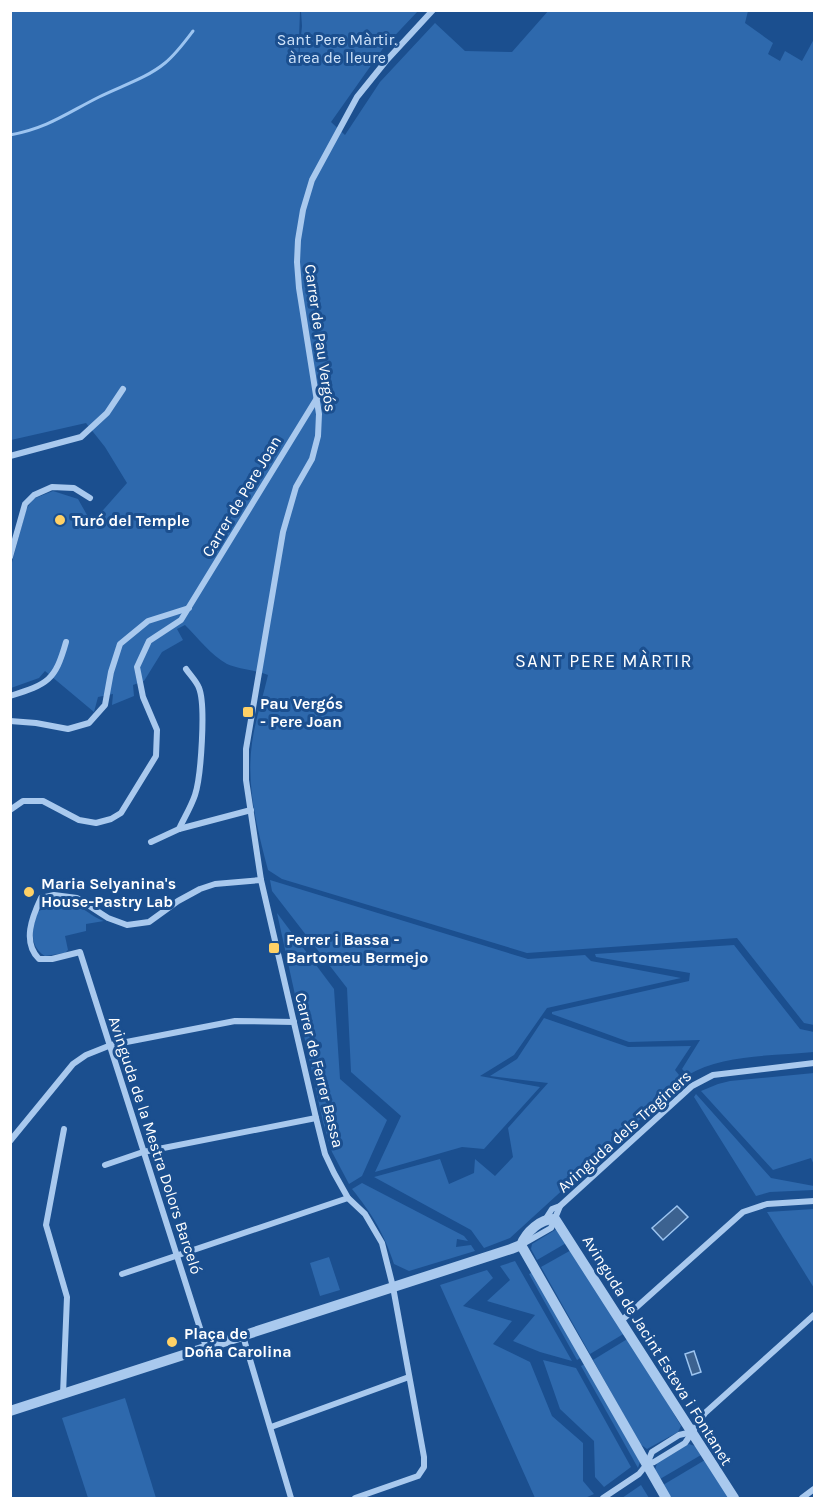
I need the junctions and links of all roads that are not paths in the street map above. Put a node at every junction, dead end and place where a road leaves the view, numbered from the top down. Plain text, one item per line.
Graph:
1 (433, 10) edge
2 (123, 388) dead end
3 (317, 398) junction
4 (10, 456) edge
5 (90, 498) dead end
6 (10, 557) edge
7 (189, 608) junction
8 (66, 642) dead end
9 (186, 669) dead end
10 (10, 696) edge
11 (10, 721) edge
12 (10, 810) edge
13 (251, 810) junction
14 (179, 829) junction
15 (151, 842) dead end
16 (261, 880) junction
17 (294, 1022) junction
18 (111, 1046) junction
19 (814, 1063) edge
20 (316, 1118) junction
21 (64, 1129) dead end
22 (10, 1141) edge
23 (143, 1152) junction
24 (105, 1165) dead end
25 (348, 1198) junction
26 (814, 1201) edge
27 (550, 1219) junction
28 (521, 1245) junction
29 (178, 1256) junction
30 (122, 1274) dead end
31 (393, 1287) junction
32 (814, 1315) edge
33 (621, 1321) junction
34 (243, 1336) junction
35 (206, 1347) junction
36 (409, 1377) junction
37 (63, 1394) junction
38 (10, 1411) edge
39 (271, 1426) junction
40 (692, 1432) junction
41 (647, 1464) junction
42 (814, 1489) edge
43 (291, 1498) edge
44 (355, 1498) edge
45 (603, 1498) edge
46 (666, 1498) edge
47 (734, 1498) edge
48 (802, 1498) edge

1 - 3 street, Carrer de Pau Vergós
2 - 4 street
3 - 7 street, Carrer de Pere Joan
3 - 13 street, Carrer de Pau Vergós
5 - 6 street
7 - 11 street
7 - 12 street, Carrer de Pere Joan
8 - 10 street
9 - 14 street
13 - 14 street
13 - 16 street, Carrer de Pau Vergós
14 - 15 street
16 - 17 street, Carrer de Ferrer Bassa
16 - 18 street, Avinguda de la Mestra Dolors Barceló
17 - 18 street
17 - 20 street, Carrer de Ferrer Bassa
18 - 22 street
18 - 23 street, Avinguda de la Mestra Dolors Barceló
19 - 27 street, Avinguda dels Traginers
20 - 23 street
20 - 25 street, Carrer de Ferrer Bassa
21 - 37 street
23 - 24 street
23 - 29 street, Avinguda de la Mestra Dolors Barceló
25 - 29 street
25 - 31 street, Carrer de Ferrer Bassa
26 - 33 street
27 - 28 street
27 - 33 street, Avinguda de Jacint Esteva i Fontanet
28 - 31 street
28 - 41 street
29 - 30 street
29 - 35 street, Avinguda de la Mestra Dolors Barceló
31 - 34 street
31 - 36 street, Carrer de Ferrer Bassa
32 - 40 street
33 - 40 street, Avinguda de Jacint Esteva i Fontanet
34 - 35 street
34 - 39 street
35 - 37 street
36 - 39 street
36 - 44 street, Carrer de Ferrer Bassa
37 - 38 street
39 - 43 street
40 - 41 street
40 - 41 street
40 - 47 street, Avinguda de Jacint Esteva i Fontanet
41 - 45 street
41 - 46 street
42 - 48 street

